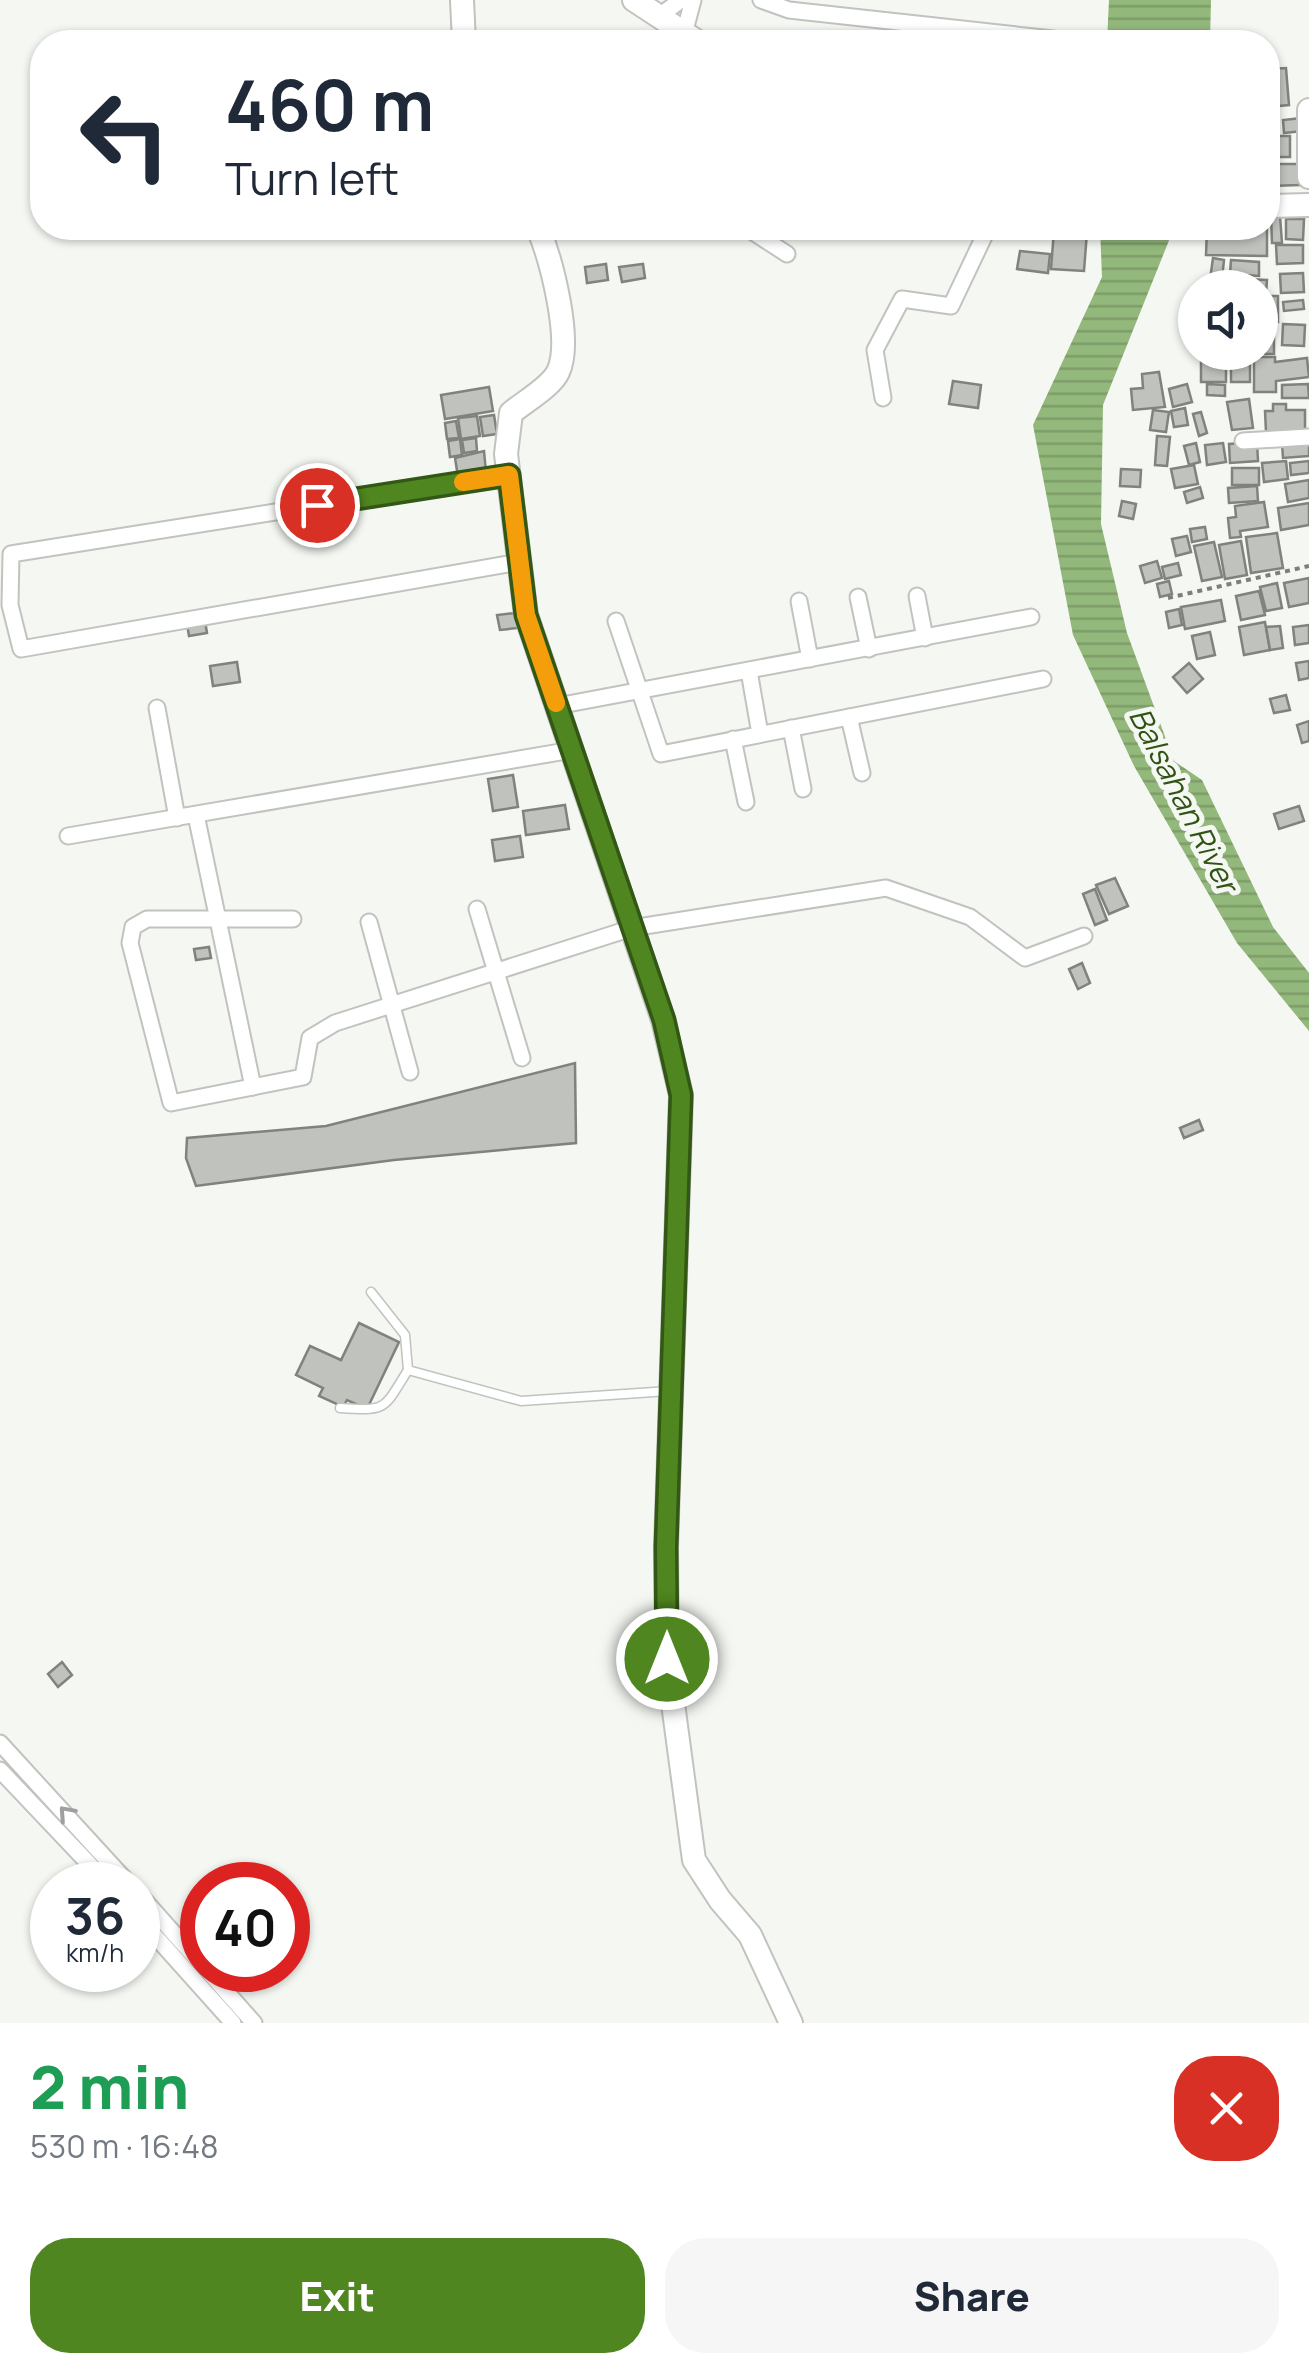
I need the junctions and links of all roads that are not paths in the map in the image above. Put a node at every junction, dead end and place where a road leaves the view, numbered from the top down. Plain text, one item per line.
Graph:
1 (462, 0) edge
2 (634, 0) edge
3 (681, 0) edge
4 (693, 0) edge
5 (762, 0) edge
6 (658, 16) junction
7 (463, 30) edge
8 (679, 30) edge
9 (691, 30) edge
10 (970, 30) edge
11 (1308, 110) edge
12 (1309, 177) edge
13 (1309, 205) edge
14 (1280, 206) edge
15 (543, 240) edge
16 (765, 240) edge
17 (982, 240) edge
18 (787, 254) dead end
19 (883, 398) dead end
20 (1309, 437) edge
21 (1243, 441) dead end
22 (509, 475) junction
23 (519, 562) junction
24 (916, 596) dead end
25 (858, 597) dead end
26 (799, 601) dead end
27 (1031, 617) dead end
28 (616, 620) dead end
29 (925, 638) junction
30 (869, 648) junction
31 (810, 659) junction
32 (750, 671) junction
33 (1043, 679) dead end
34 (641, 691) junction
35 (557, 706) junction
36 (157, 708) dead end
37 (849, 717) junction
38 (791, 728) junction
39 (760, 734) junction
40 (733, 739) junction
41 (572, 750) junction
42 (862, 774) dead end
43 (803, 789) dead end
44 (746, 802) dead end
45 (196, 814) junction
46 (177, 818) junction
47 (68, 836) dead end
48 (477, 910) dead end
49 (219, 919) junction
50 (293, 919) dead end
51 (369, 922) dead end
52 (632, 928) junction
53 (1084, 936) dead end
54 (498, 970) junction
55 (391, 1006) junction
56 (522, 1058) dead end
57 (410, 1072) dead end
58 (253, 1087) junction
59 (371, 1292) dead end
60 (408, 1370) junction
61 (672, 1391) junction
62 (340, 1408) dead end
63 (0, 1744) edge
64 (0, 1770) edge
65 (87, 1862) edge
66 (109, 1862) edge
67 (160, 1918) edge
68 (180, 1941) edge
69 (160, 1942) edge
70 (226, 1992) edge
71 (233, 2023) edge
72 (254, 2023) edge
73 (791, 2023) edge

1 - 7 street
2 - 6 street
3 - 6 street
4 - 9 street
5 - 10 street
6 - 8 street
11 - 12 street
13 - 14 street
15 - 22 street
16 - 18 street
17 - 19 street
20 - 21 street
22 - 23 street
22 - 23 street
23 - 35 street
24 - 29 street
25 - 30 street
26 - 31 street
27 - 29 street
28 - 34 street
29 - 30 street
30 - 31 street
31 - 32 street
32 - 34 street
32 - 39 street
33 - 37 street
34 - 35 street
34 - 40 street
35 - 41 street
36 - 46 street
37 - 38 street
37 - 42 street
38 - 39 street
38 - 43 street
39 - 40 street
40 - 44 street
41 - 45 street
41 - 52 street
45 - 46 street
45 - 49 street
46 - 47 street
48 - 54 street
49 - 50 street
49 - 58 street
49 - 58 street
51 - 55 street
52 - 53 street
52 - 54 street
52 - 61 street
54 - 55 street
54 - 56 street
55 - 57 street
55 - 58 street
59 - 60 lane
60 - 61 lane
60 - 62 lane
61 - 73 street
66 -> 63 street
64 - 65 street
67 - 68 street
69 - 71 street
70 - 72 street

